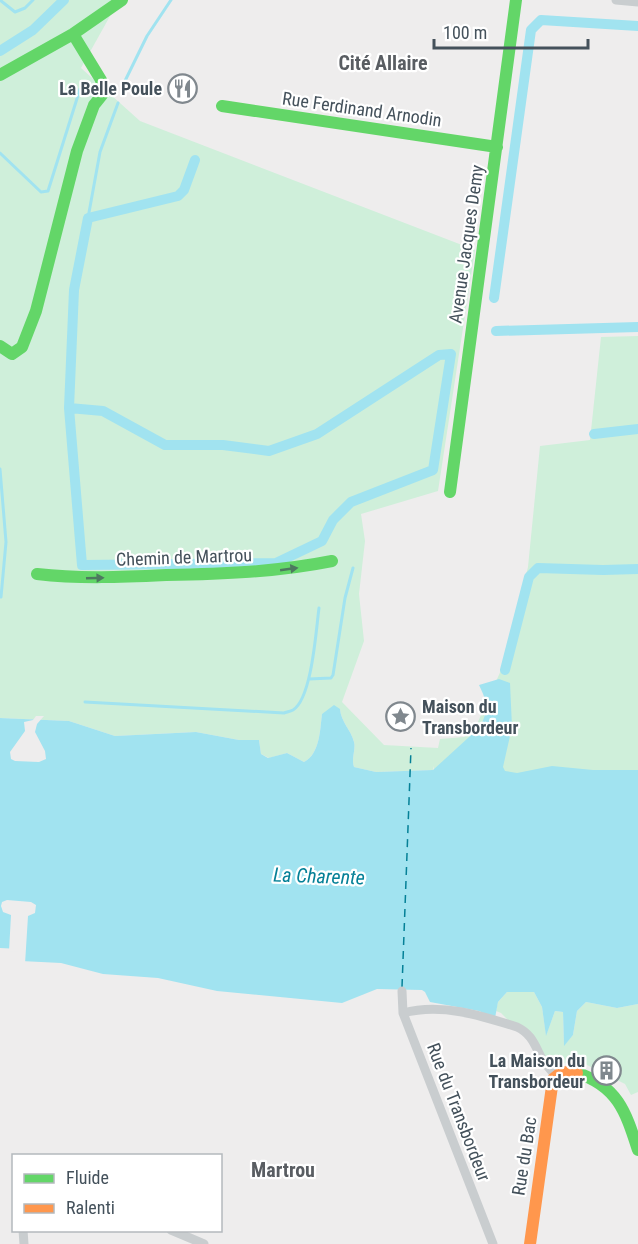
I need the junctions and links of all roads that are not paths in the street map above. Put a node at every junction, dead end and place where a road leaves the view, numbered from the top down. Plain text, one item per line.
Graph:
1 (122, 0) edge
2 (516, 0) edge
3 (616, 0) edge
4 (638, 2) edge
5 (73, 34) junction
6 (0, 75) edge
7 (222, 106) dead end
8 (497, 147) junction
9 (0, 346) edge
10 (450, 492) dead end
11 (332, 561) dead end
12 (37, 574) dead end
13 (402, 991) dead end
14 (403, 1012) junction
15 (555, 1075) junction
16 (638, 1150) edge
17 (176, 1232) edge
18 (204, 1244) edge
19 (493, 1244) edge
20 (530, 1244) edge

1 - 5 street
2 - 8 street, Avenue Jacques Demy
3 - 4 street
5 - 6 street
5 - 9 street
7 - 8 street, Rue Ferdinand Arnodin
8 - 10 street, Avenue Jacques Demy
12 -> 11 street, Chemin de Martrou
13 - 14 street, Rue du Transbordeur
14 - 15 street
14 - 19 street, Rue du Transbordeur
15 - 16 street
15 - 20 street, Rue du Bac
17 - 18 street

